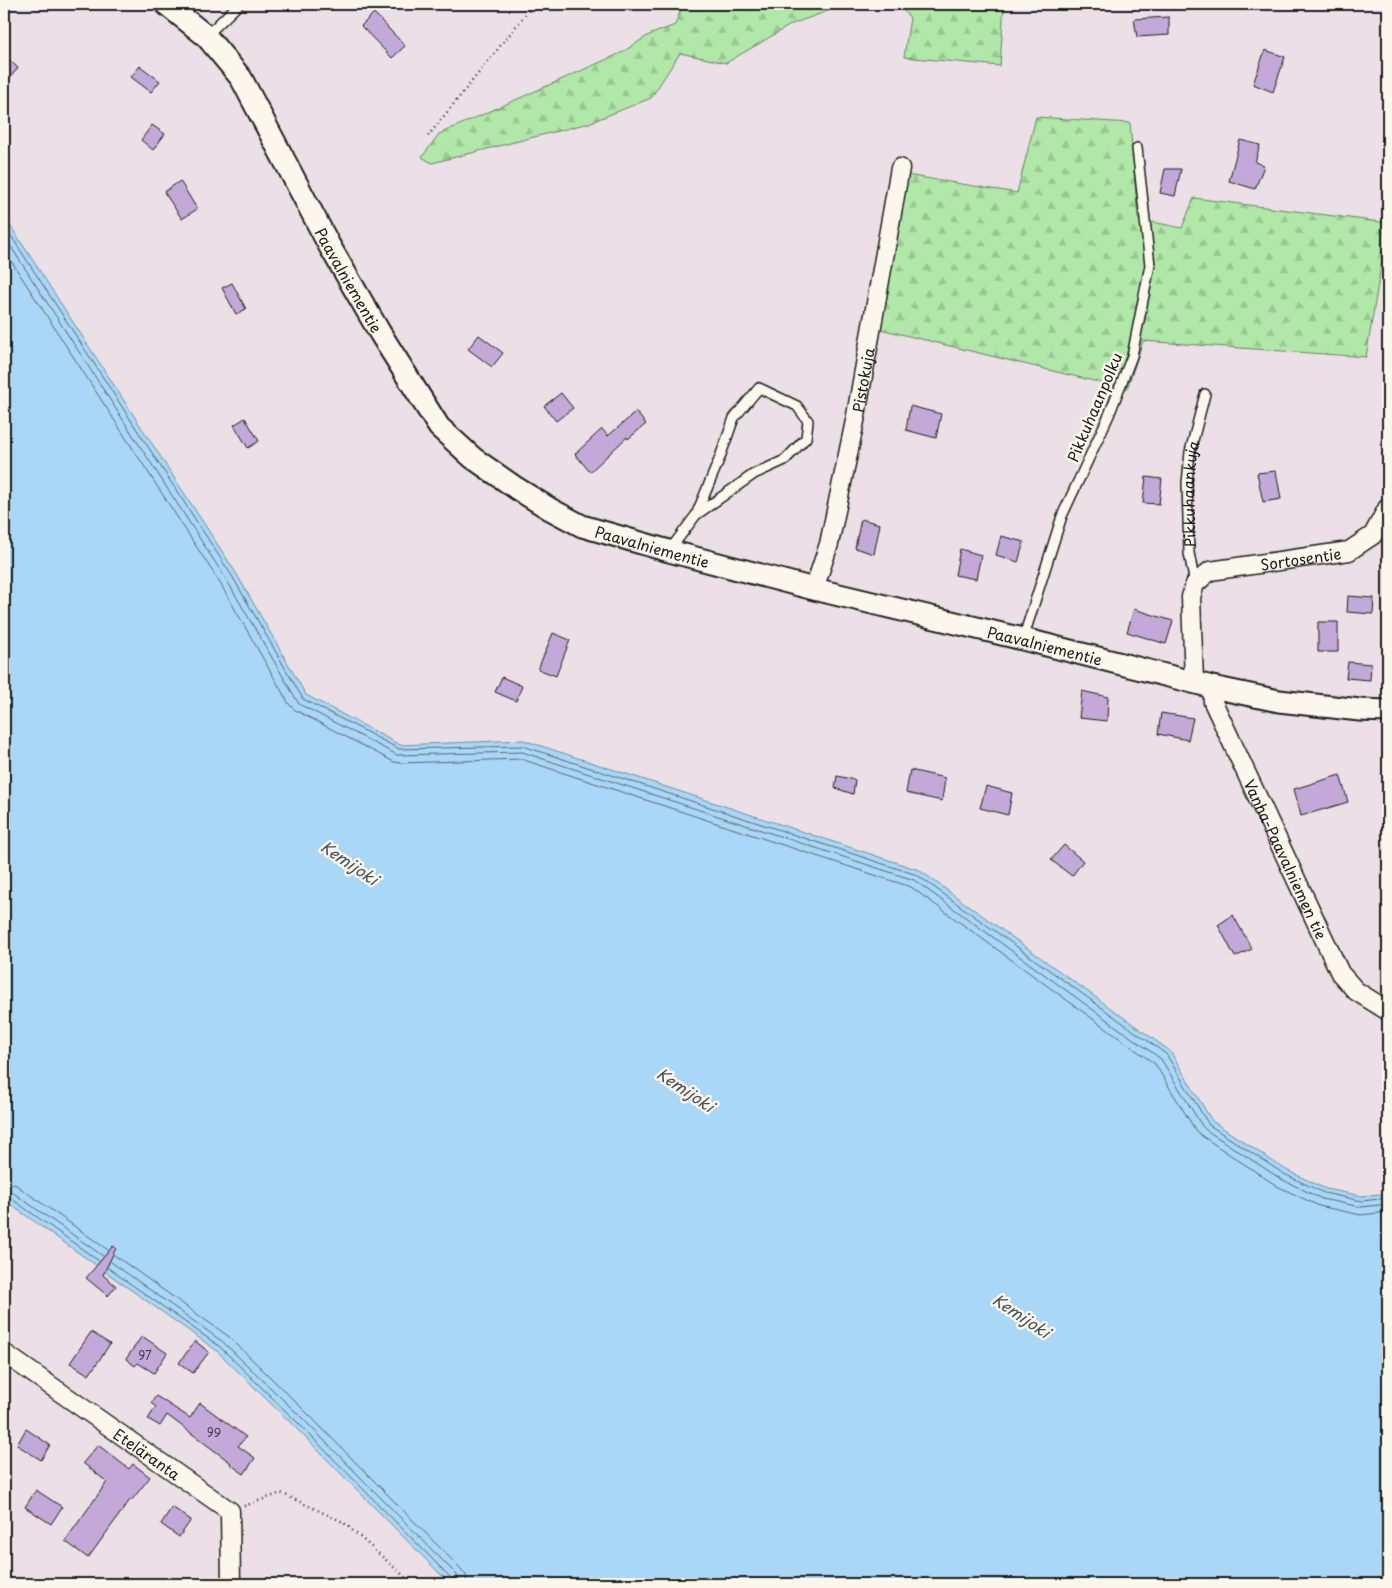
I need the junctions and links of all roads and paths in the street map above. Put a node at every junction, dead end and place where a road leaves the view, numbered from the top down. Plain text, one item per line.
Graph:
1 (166, 4) edge
2 (239, 4) edge
3 (534, 4) edge
4 (206, 36) junction
5 (428, 136) dead end
6 (1137, 148) dead end
7 (900, 168) dead end
8 (1205, 394) dead end
9 (1388, 507) edge
10 (696, 515) junction
11 (669, 551) junction
12 (1195, 584) junction
13 (814, 590) junction
14 (1023, 639) junction
15 (1203, 685) junction
16 (1388, 711) edge
17 (1388, 1011) edge
18 (4, 1353) edge
19 (230, 1511) junction
20 (232, 1584) edge
21 (413, 1584) edge

1 - 4 street, Paavalniementie
2 - 4 lane
3 - 5 path
4 - 11 street, Paavalniementie
6 - 14 lane, Pikkuhaanpolku
7 - 13 street, Pistokuja
8 - 12 lane, Pikkuhaankuja
9 - 12 street, Sortosentie
10 - 10 lane
10 - 11 lane
11 - 13 street, Paavalniementie
12 - 15 street, Pikkuhaankuja
13 - 14 street, Paavalniementie
14 - 15 street, Paavalniementie
15 - 16 street, Paavalniementie
15 - 17 street, Vanha-Paavalniemen tie
18 - 19 street, Eteläranta
19 - 20 street
19 - 21 path

